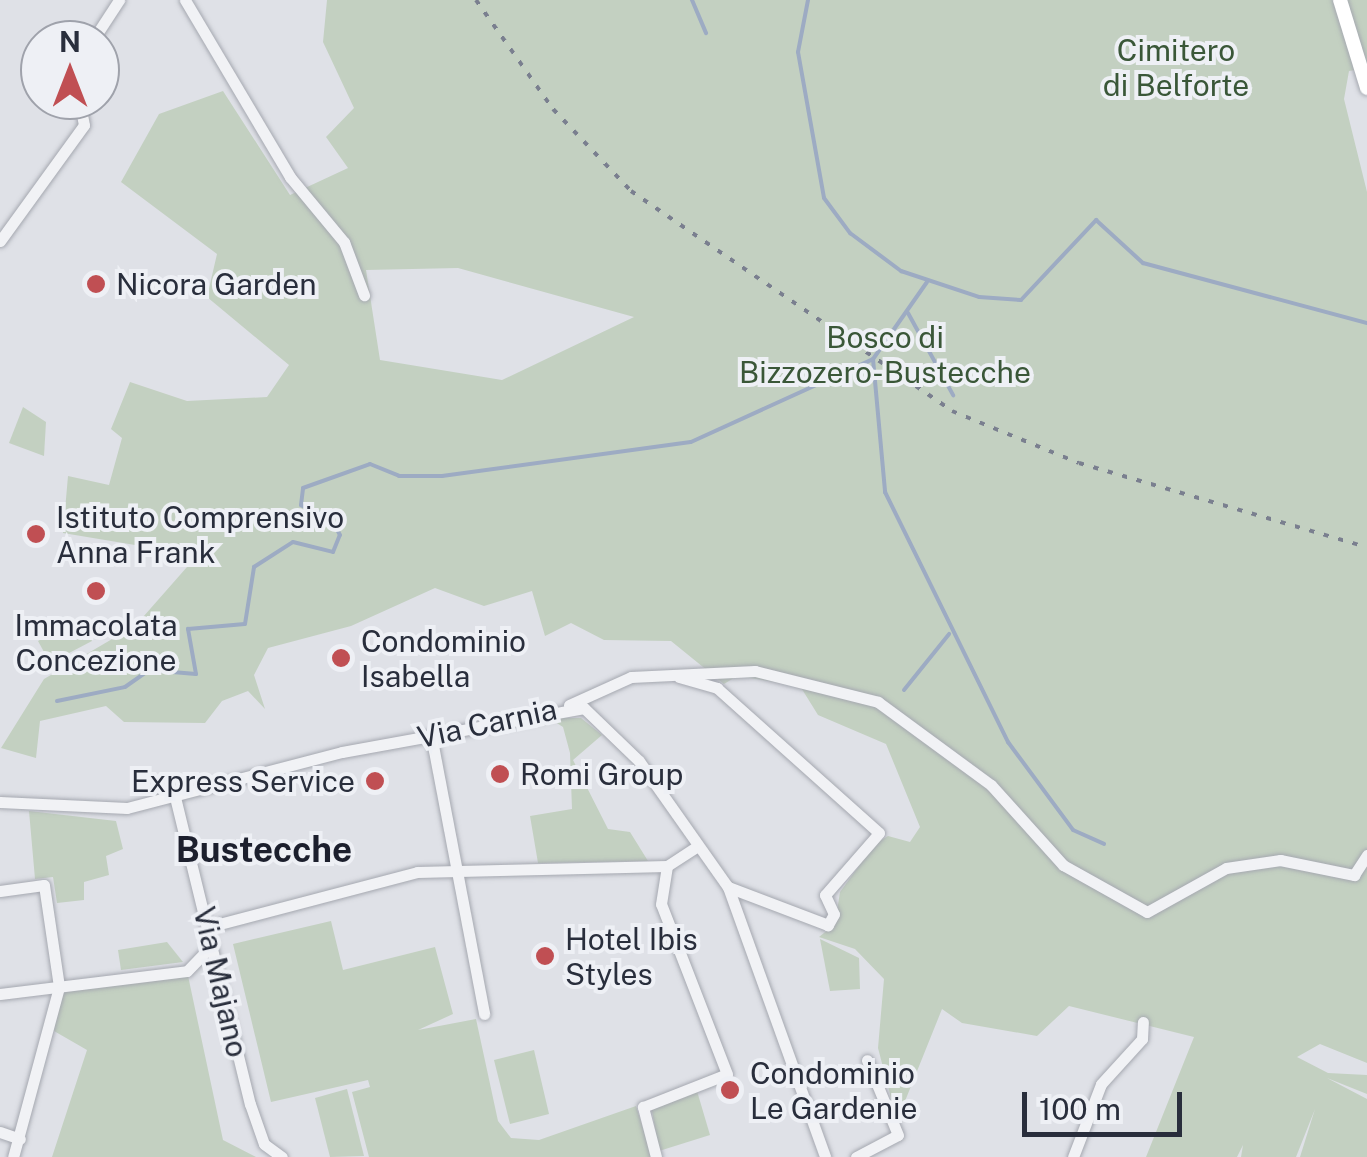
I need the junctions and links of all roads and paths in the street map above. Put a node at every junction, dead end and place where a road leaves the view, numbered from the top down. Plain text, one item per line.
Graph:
1 (185, 0) edge
2 (1340, 0) edge
3 (1367, 88) edge
4 (83, 120) edge
5 (0, 241) edge
6 (364, 295) dead end
7 (665, 674) junction
8 (569, 705) junction
9 (431, 734) junction
10 (175, 797) junction
11 (0, 802) edge
12 (696, 847) junction
13 (1367, 855) edge
14 (667, 866) junction
15 (457, 870) junction
16 (728, 887) junction
17 (0, 891) edge
18 (208, 927) junction
19 (212, 945) junction
20 (59, 987) junction
21 (0, 994) edge
22 (484, 1014) dead end
23 (1143, 1022) dead end
24 (867, 1060) dead end
25 (0, 1132) edge
26 (20, 1139) junction
27 (13, 1157) edge
28 (282, 1157) edge
29 (656, 1157) edge
30 (826, 1157) edge
31 (856, 1157) edge
32 (1073, 1157) edge

1 - 6 street
2 - 3 main road
4 - 5 street
7 - 8 street
7 - 13 street
7 - 16 street
8 - 9 street, Via Carnia
8 - 12 street, Via Carnia
9 - 10 street, Via Carnia
9 - 15 street
10 - 11 street, Via Carnia
10 - 18 street, Via Majano
12 - 14 street
12 - 16 street, Via Carnia
14 - 15 street
14 - 29 street
15 - 18 street
15 - 22 street
16 - 30 street, Via Carnia
17 - 20 street
18 - 19 street, Via Majano
19 - 20 street
19 - 28 street, Via Majano
20 - 21 street
20 - 26 street
23 - 32 street
24 - 31 street
25 - 26 street
26 - 27 street

